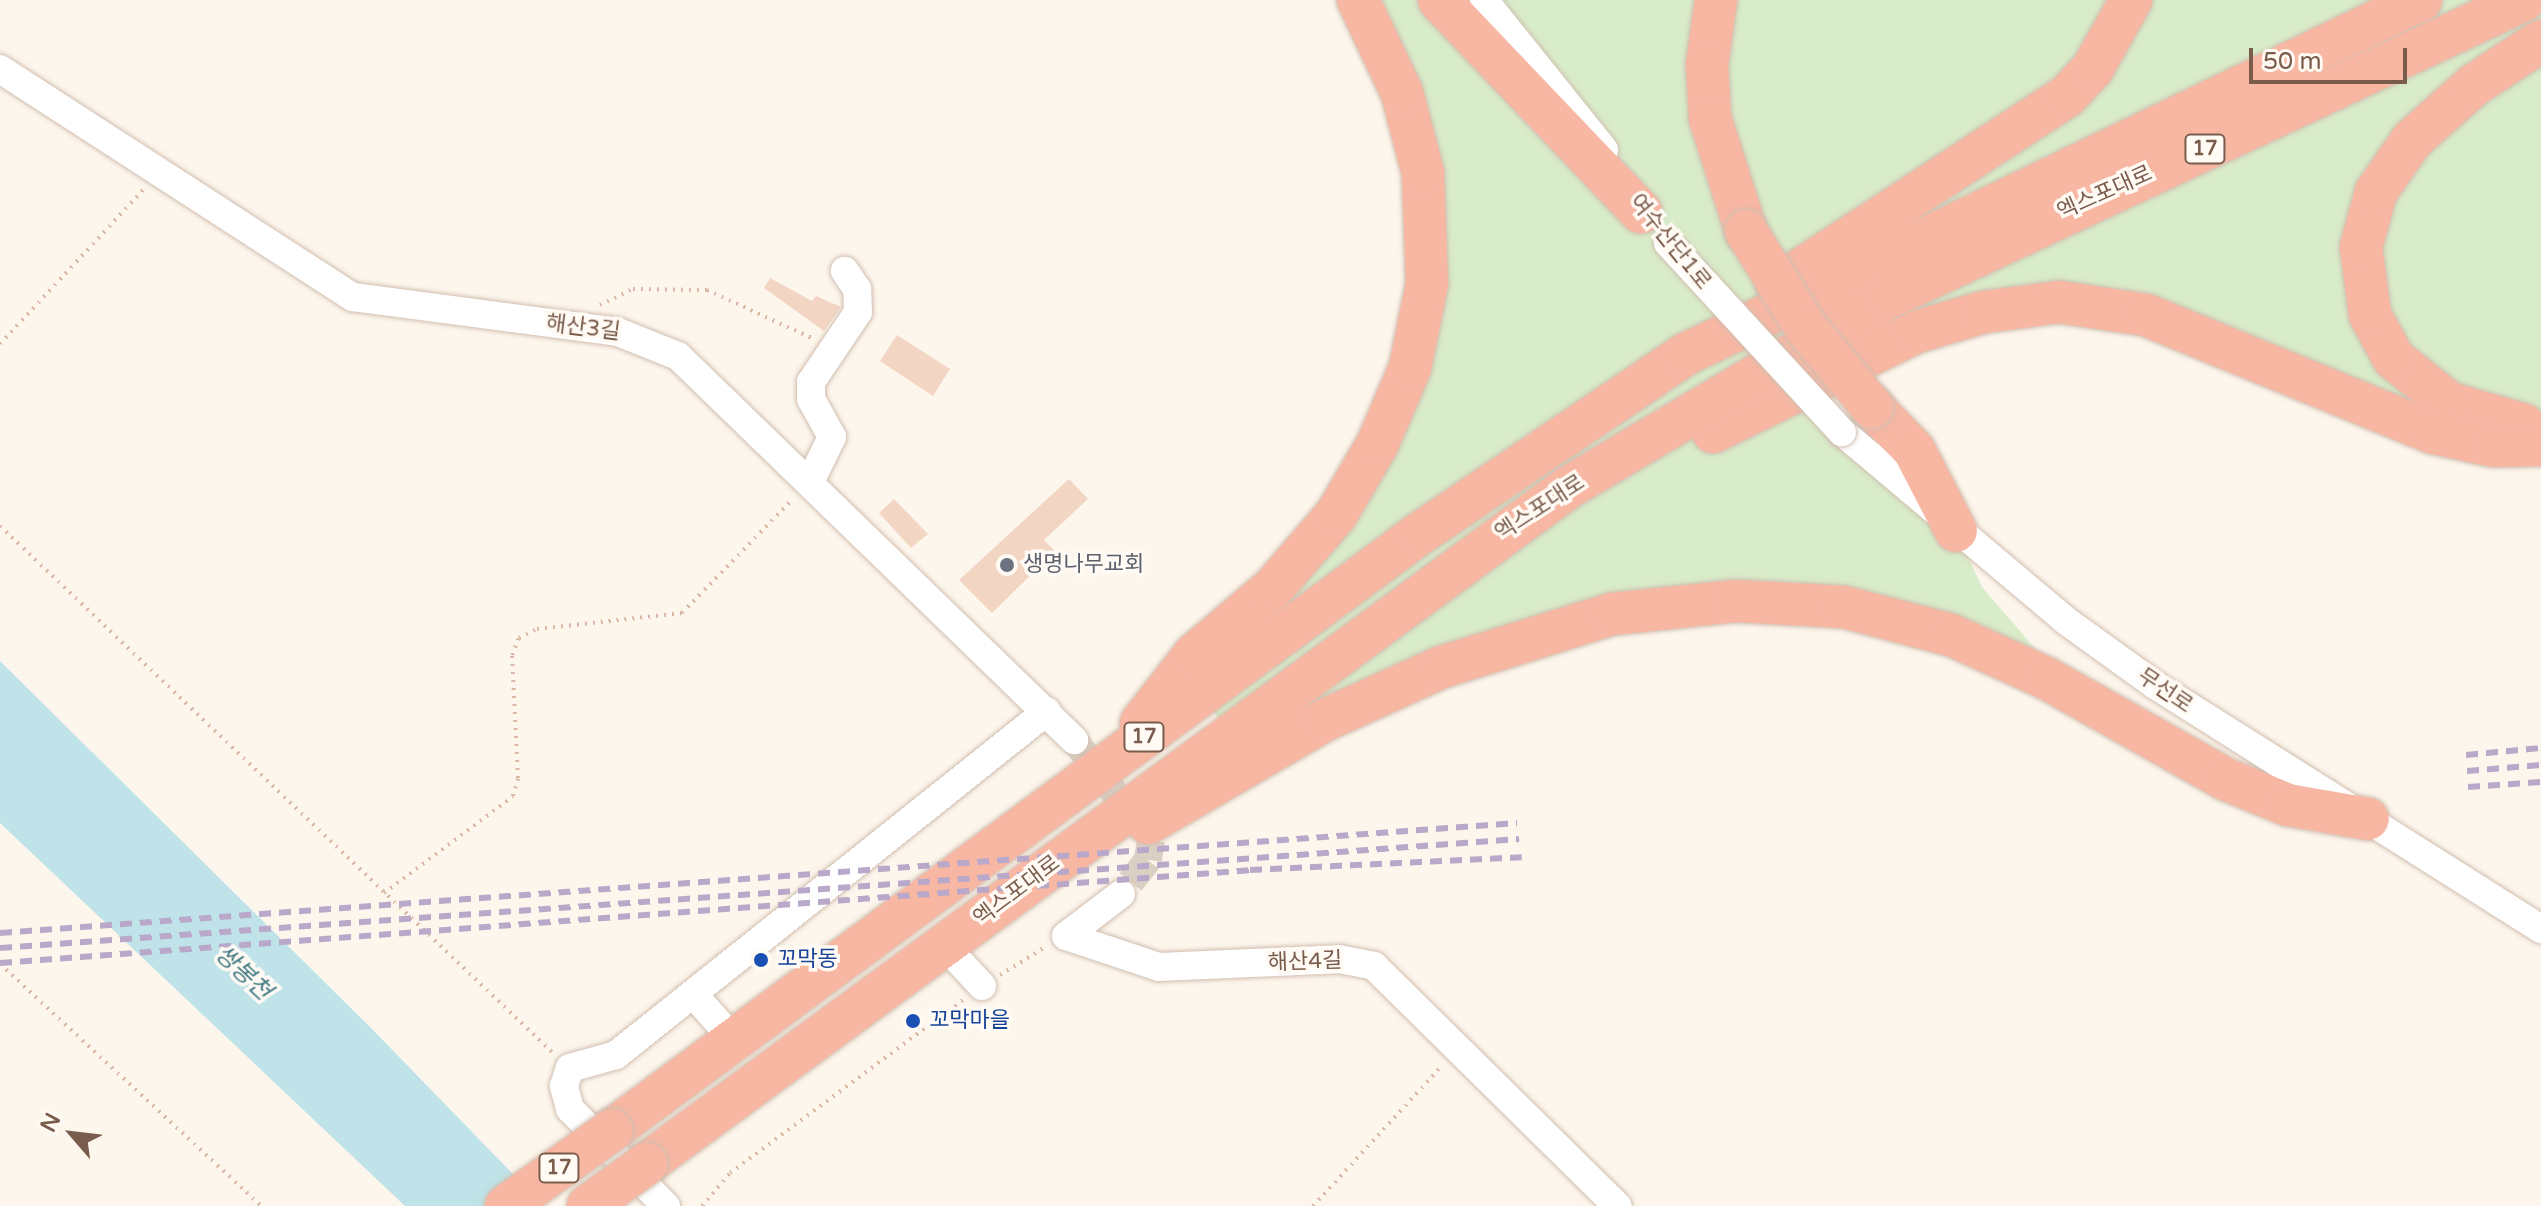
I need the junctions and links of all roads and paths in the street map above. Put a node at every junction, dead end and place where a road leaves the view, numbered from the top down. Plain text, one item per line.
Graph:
1 (1358, 0) edge
2 (1439, 0) edge
3 (1484, 0) edge
4 (1716, 0) edge
5 (2131, 0) edge
6 (2421, 0) edge
7 (2524, 0) edge
8 (2541, 41) edge
9 (0, 69) edge
10 (157, 175) junction
11 (1641, 212) junction
12 (845, 271) dead end
13 (573, 326) junction
14 (0, 344) edge
15 (831, 350) junction
16 (1684, 355) junction
17 (1857, 419) junction
18 (2541, 426) edge
19 (2541, 445) edge
20 (811, 480) junction
21 (0, 526) edge
22 (1956, 531) joint
23 (1456, 564) junction
24 (1047, 711) junction
25 (1074, 740) tunnel mouth
26 (1115, 759) junction
27 (2368, 819) junction
28 (384, 893) junction
29 (1121, 894) tunnel mouth
30 (2541, 929) edge
31 (1066, 936) junction
32 (944, 945) junction
33 (0, 964) edge
34 (982, 986) junction
35 (694, 995) junction
36 (734, 1040) junction
37 (1459, 1047) junction
38 (570, 1068) junction
39 (261, 1206) edge
40 (506, 1206) edge
41 (588, 1206) edge
42 (666, 1206) edge
43 (702, 1206) edge
44 (1313, 1206) edge
45 (1617, 1206) edge

1 - 26 highway
2 - 11 highway
3 - 11 street, 여수산단1로
4 - 17 highway, bridge
5 - 16 highway
6 - 16 highway, 엑스포대로 / 17
7 - 23 highway, 엑스포대로 / 17
8 - 18 highway
9 - 10 street, 해산3길
10 - 13 street, 해산3길
10 - 14 path
11 - 17 street, 여수산단1로, bridge
12 - 15 street
13 - 15 path
13 - 20 street, 해산3길
15 - 20 street
16 - 26 highway, 엑스포대로 / 17
17 - 22 highway
19 - 23 highway
20 - 24 street, 해산3길
20 - 28 path
21 - 28 path
22 - 27 street, 무선로
23 - 32 highway, 엑스포대로 / 17
24 - 25 street, 해산3길
24 - 35 street
26 - 36 highway, 엑스포대로 / 17
27 - 30 street, 무선로
27 - 32 highway
28 - 38 path
29 - 31 street
31 - 34 path
31 - 37 street, 해산4길
32 - 34 street
32 - 41 highway, 엑스포대로 / 17, bridge
33 - 39 path
34 - 43 path
35 - 36 street
35 - 38 street
36 - 40 highway, 엑스포대로 / 17, bridge
37 - 44 path
37 - 45 street, 해산4길
38 - 42 street

